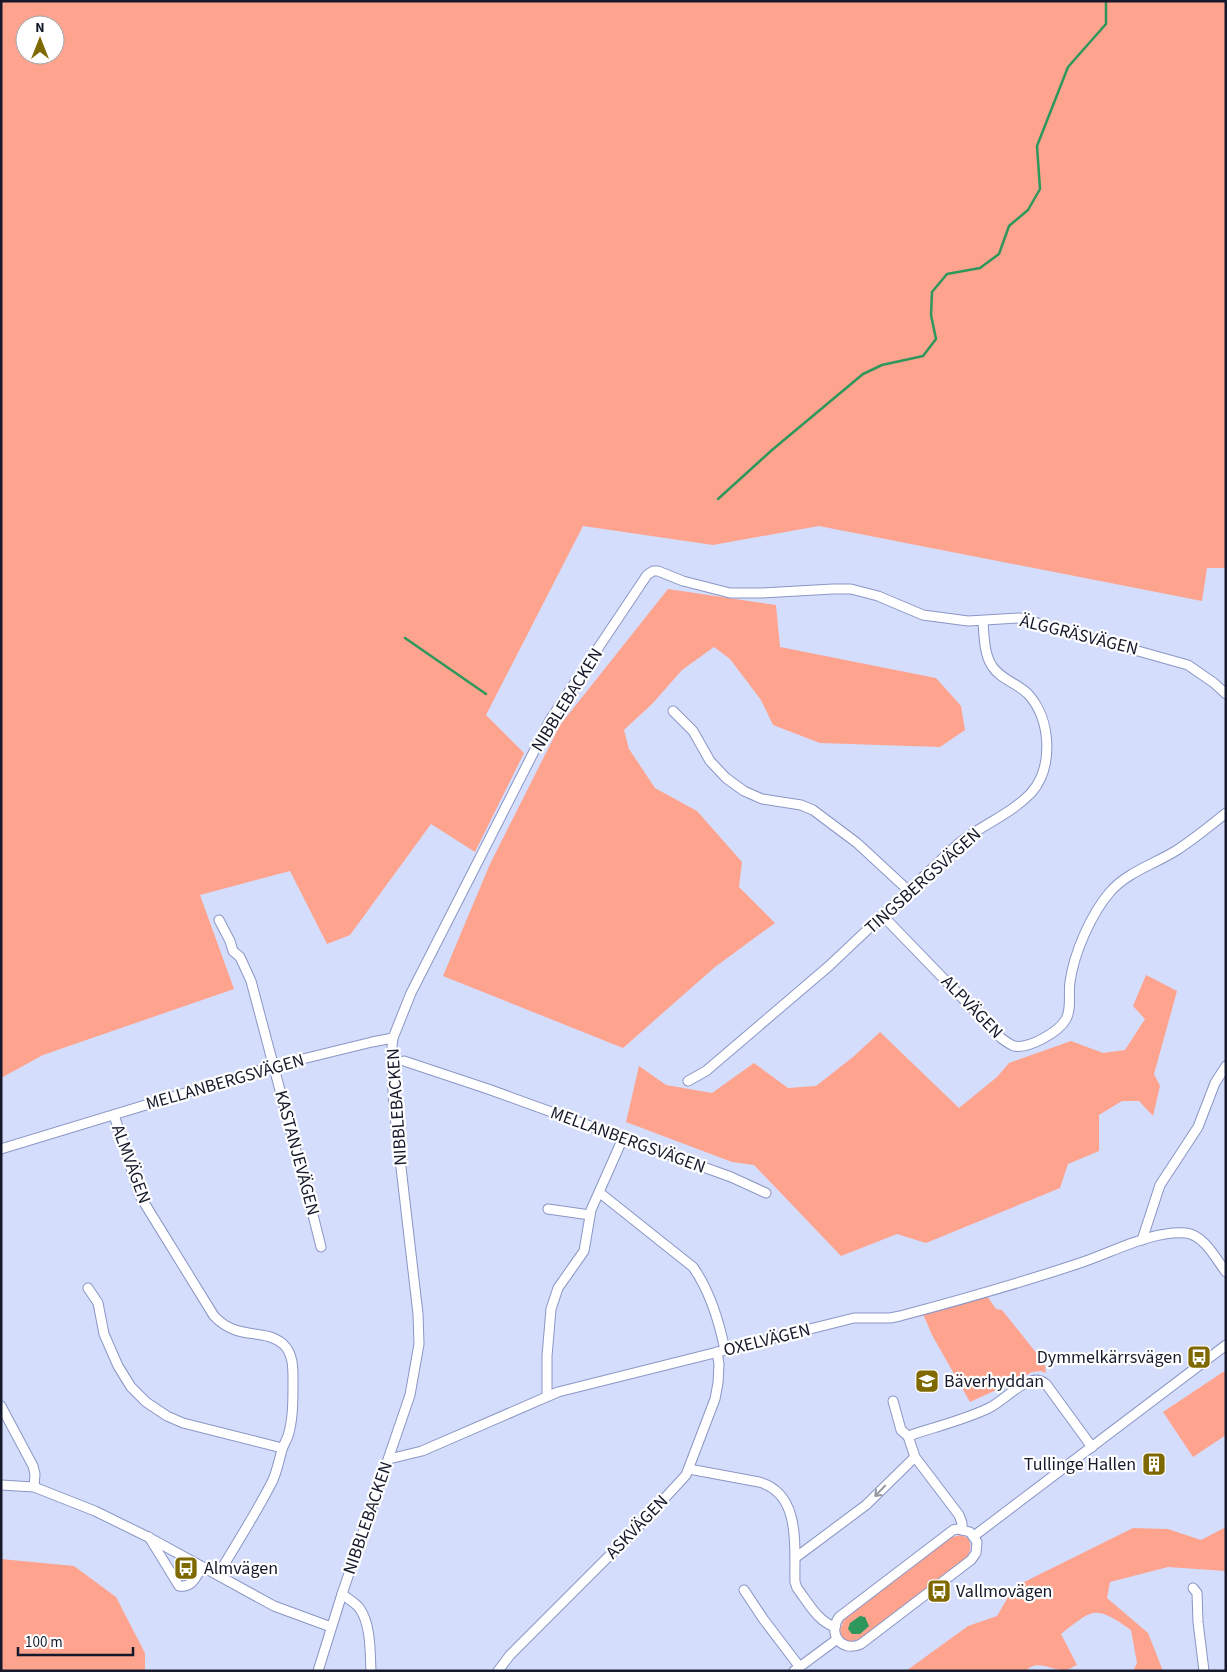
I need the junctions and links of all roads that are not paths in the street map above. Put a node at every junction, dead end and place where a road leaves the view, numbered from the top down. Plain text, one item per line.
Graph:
1 (658, 571) joint
2 (983, 621) junction
3 (1226, 694) edge
4 (673, 712) dead end
5 (1226, 813) edge
6 (909, 891) junction
7 (883, 916) junction
8 (219, 920) dead end
9 (393, 1038) junction
10 (404, 1061) dead end
11 (274, 1066) junction
12 (1226, 1066) edge
13 (688, 1081) dead end
14 (114, 1115) junction
15 (624, 1138) junction
16 (1, 1149) edge
17 (766, 1193) dead end
18 (600, 1194) junction
19 (548, 1209) dead end
20 (590, 1215) junction
21 (1145, 1239) junction
22 (321, 1247) dead end
23 (1226, 1272) edge
24 (88, 1288) dead end
25 (1226, 1345) edge
26 (721, 1351) junction
27 (547, 1396) junction
28 (893, 1401) dead end
29 (1, 1406) edge
30 (908, 1436) junction
31 (1092, 1446) junction
32 (282, 1448) junction
33 (915, 1457) junction
34 (389, 1459) junction
35 (689, 1469) junction
36 (1, 1485) edge
37 (34, 1487) junction
38 (962, 1530) junction
39 (974, 1536) junction
40 (148, 1537) junction
41 (795, 1558) junction
42 (202, 1567) junction
43 (218, 1575) junction
44 (1193, 1588) dead end
45 (744, 1590) dead end
46 (342, 1594) junction
47 (331, 1627) junction
48 (834, 1627) junction
49 (836, 1640) junction
50 (797, 1669) edge
51 (318, 1671) edge
52 (371, 1671) edge
53 (498, 1671) edge
54 (1204, 1671) edge

1 - 2 street, ÄLGGRÄSVÄGEN
1 - 9 street, NIBBLEBACKEN
2 - 3 street, ÄLGGRÄSVÄGEN
2 - 6 street, TINGSBERGSVÄGEN
4 - 6 street
5 - 7 street, ALPVÄGEN
6 - 7 street, TINGSBERGSVÄGEN
7 - 13 street, TINGSBERGSVÄGEN
8 - 11 street, KASTANJEVÄGEN
9 - 11 street, MELLANBERGSVÄGEN
9 - 34 street, NIBBLEBACKEN
10 - 15 street, MELLANBERGSVÄGEN
11 - 14 street, MELLANBERGSVÄGEN
11 - 22 street, KASTANJEVÄGEN
12 - 21 street
14 - 16 street, MELLANBERGSVÄGEN
14 - 32 street, ALMVÄGEN
15 - 17 street, MELLANBERGSVÄGEN
15 - 18 street
18 - 20 street
18 - 26 street, ASKVÄGEN
19 - 20 street
20 - 27 street
21 - 23 street
21 - 26 street, OXELVÄGEN
24 - 32 street
25 - 31 street
26 - 27 street, OXELVÄGEN
26 - 35 street, ASKVÄGEN
27 - 34 street, OXELVÄGEN
28 - 30 street
29 - 37 street
30 - 31 street
30 - 33 street
31 - 39 street
32 - 43 street, ALMVÄGEN
33 - 38 street
33 -> 41 street
34 - 46 street, NIBBLEBACKEN
35 - 41 street
35 - 53 street, ASKVÄGEN
36 - 37 street
37 - 40 street
38 - 39 street
38 - 48 street
39 - 49 street
40 - 42 street
40 - 42 street
41 - 48 street
42 - 43 street
43 - 47 street
44 - 54 street
45 - 50 street
46 - 47 street, NIBBLEBACKEN
46 - 52 street
47 - 51 street, NIBBLEBACKEN
48 - 49 street
49 - 50 street

